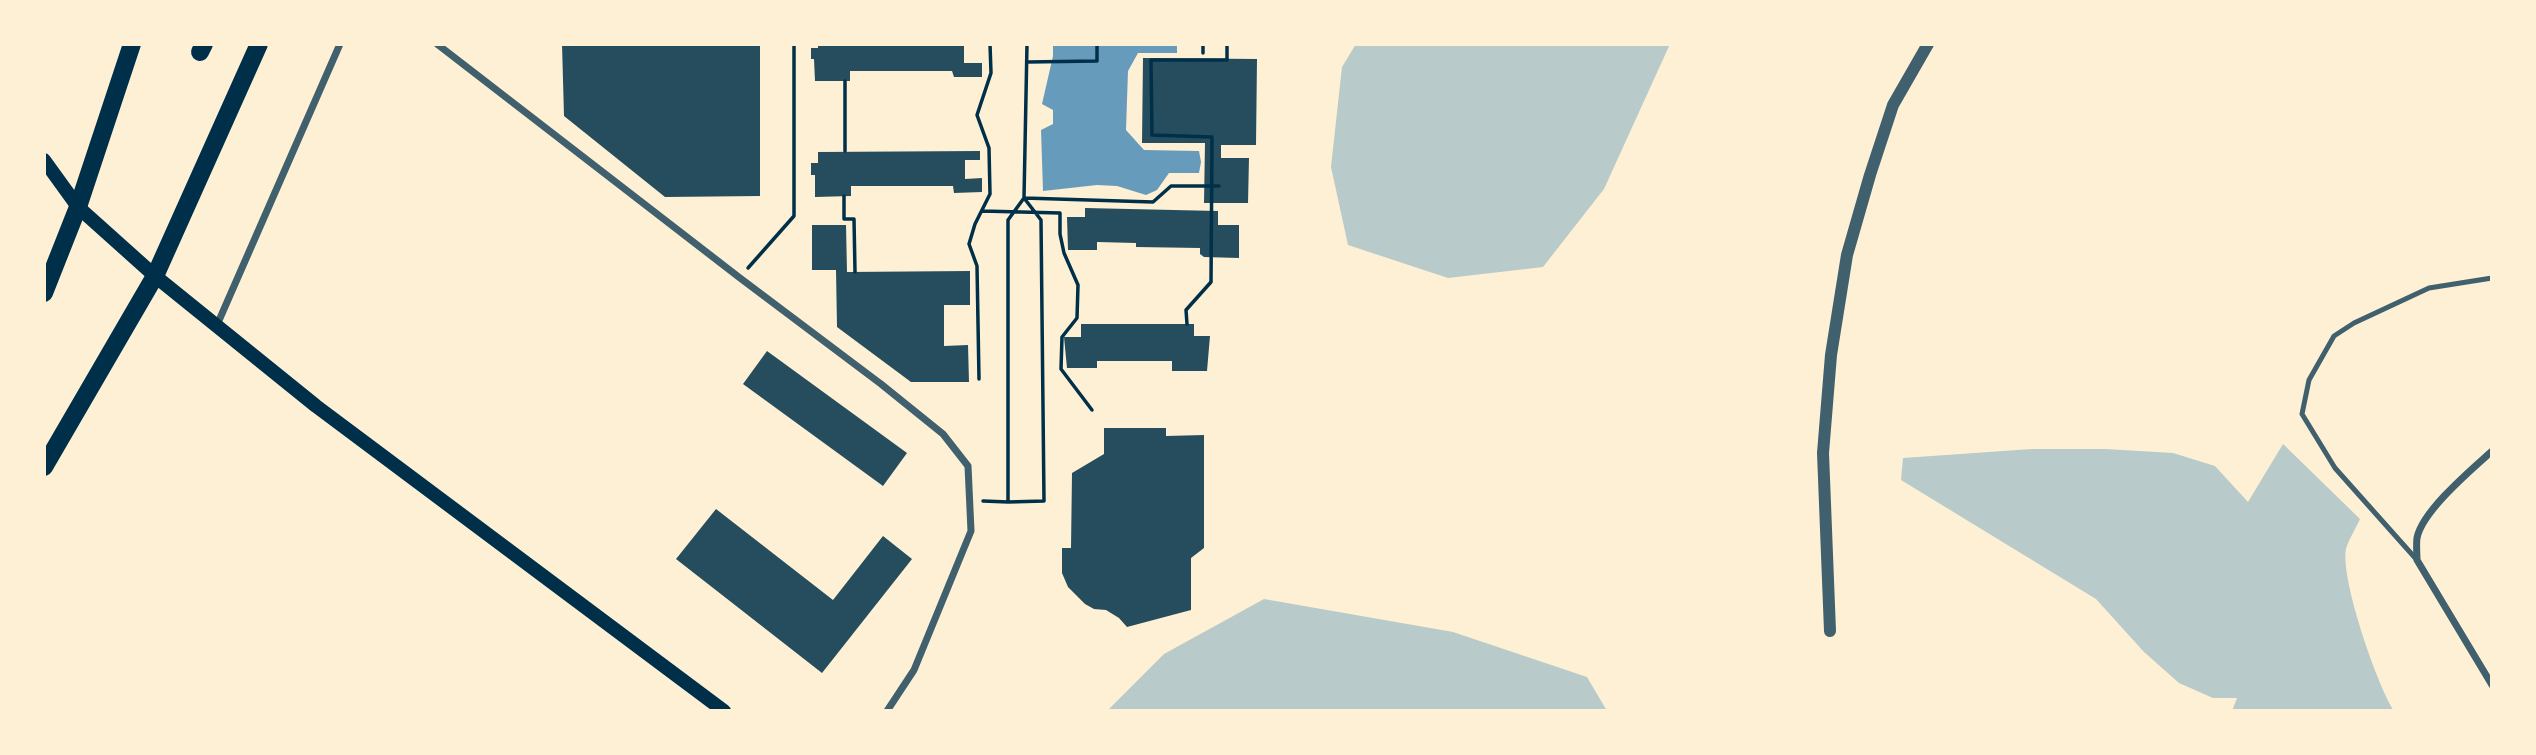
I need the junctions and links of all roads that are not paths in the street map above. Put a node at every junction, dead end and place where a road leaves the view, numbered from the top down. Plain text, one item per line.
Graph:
1 (132, 44) edge
2 (259, 44) edge
3 (340, 44) edge
4 (437, 44) edge
5 (1928, 44) edge
6 (44, 160) edge
7 (78, 207) junction
8 (155, 276) junction
9 (2492, 278) edge
10 (44, 293) edge
11 (217, 326) junction
12 (2492, 451) edge
13 (44, 467) edge
14 (2417, 560) junction
15 (1830, 631) dead end
16 (2492, 685) edge
17 (723, 711) edge
18 (887, 711) edge

1 - 7 highway
2 - 8 highway
3 - 11 street
4 - 18 street
5 - 15 street
6 - 7 main road
7 - 8 main road
7 - 10 highway
8 - 11 main road
8 - 13 highway
9 - 14 lane
11 - 17 main road
12 - 14 street
14 - 16 street

